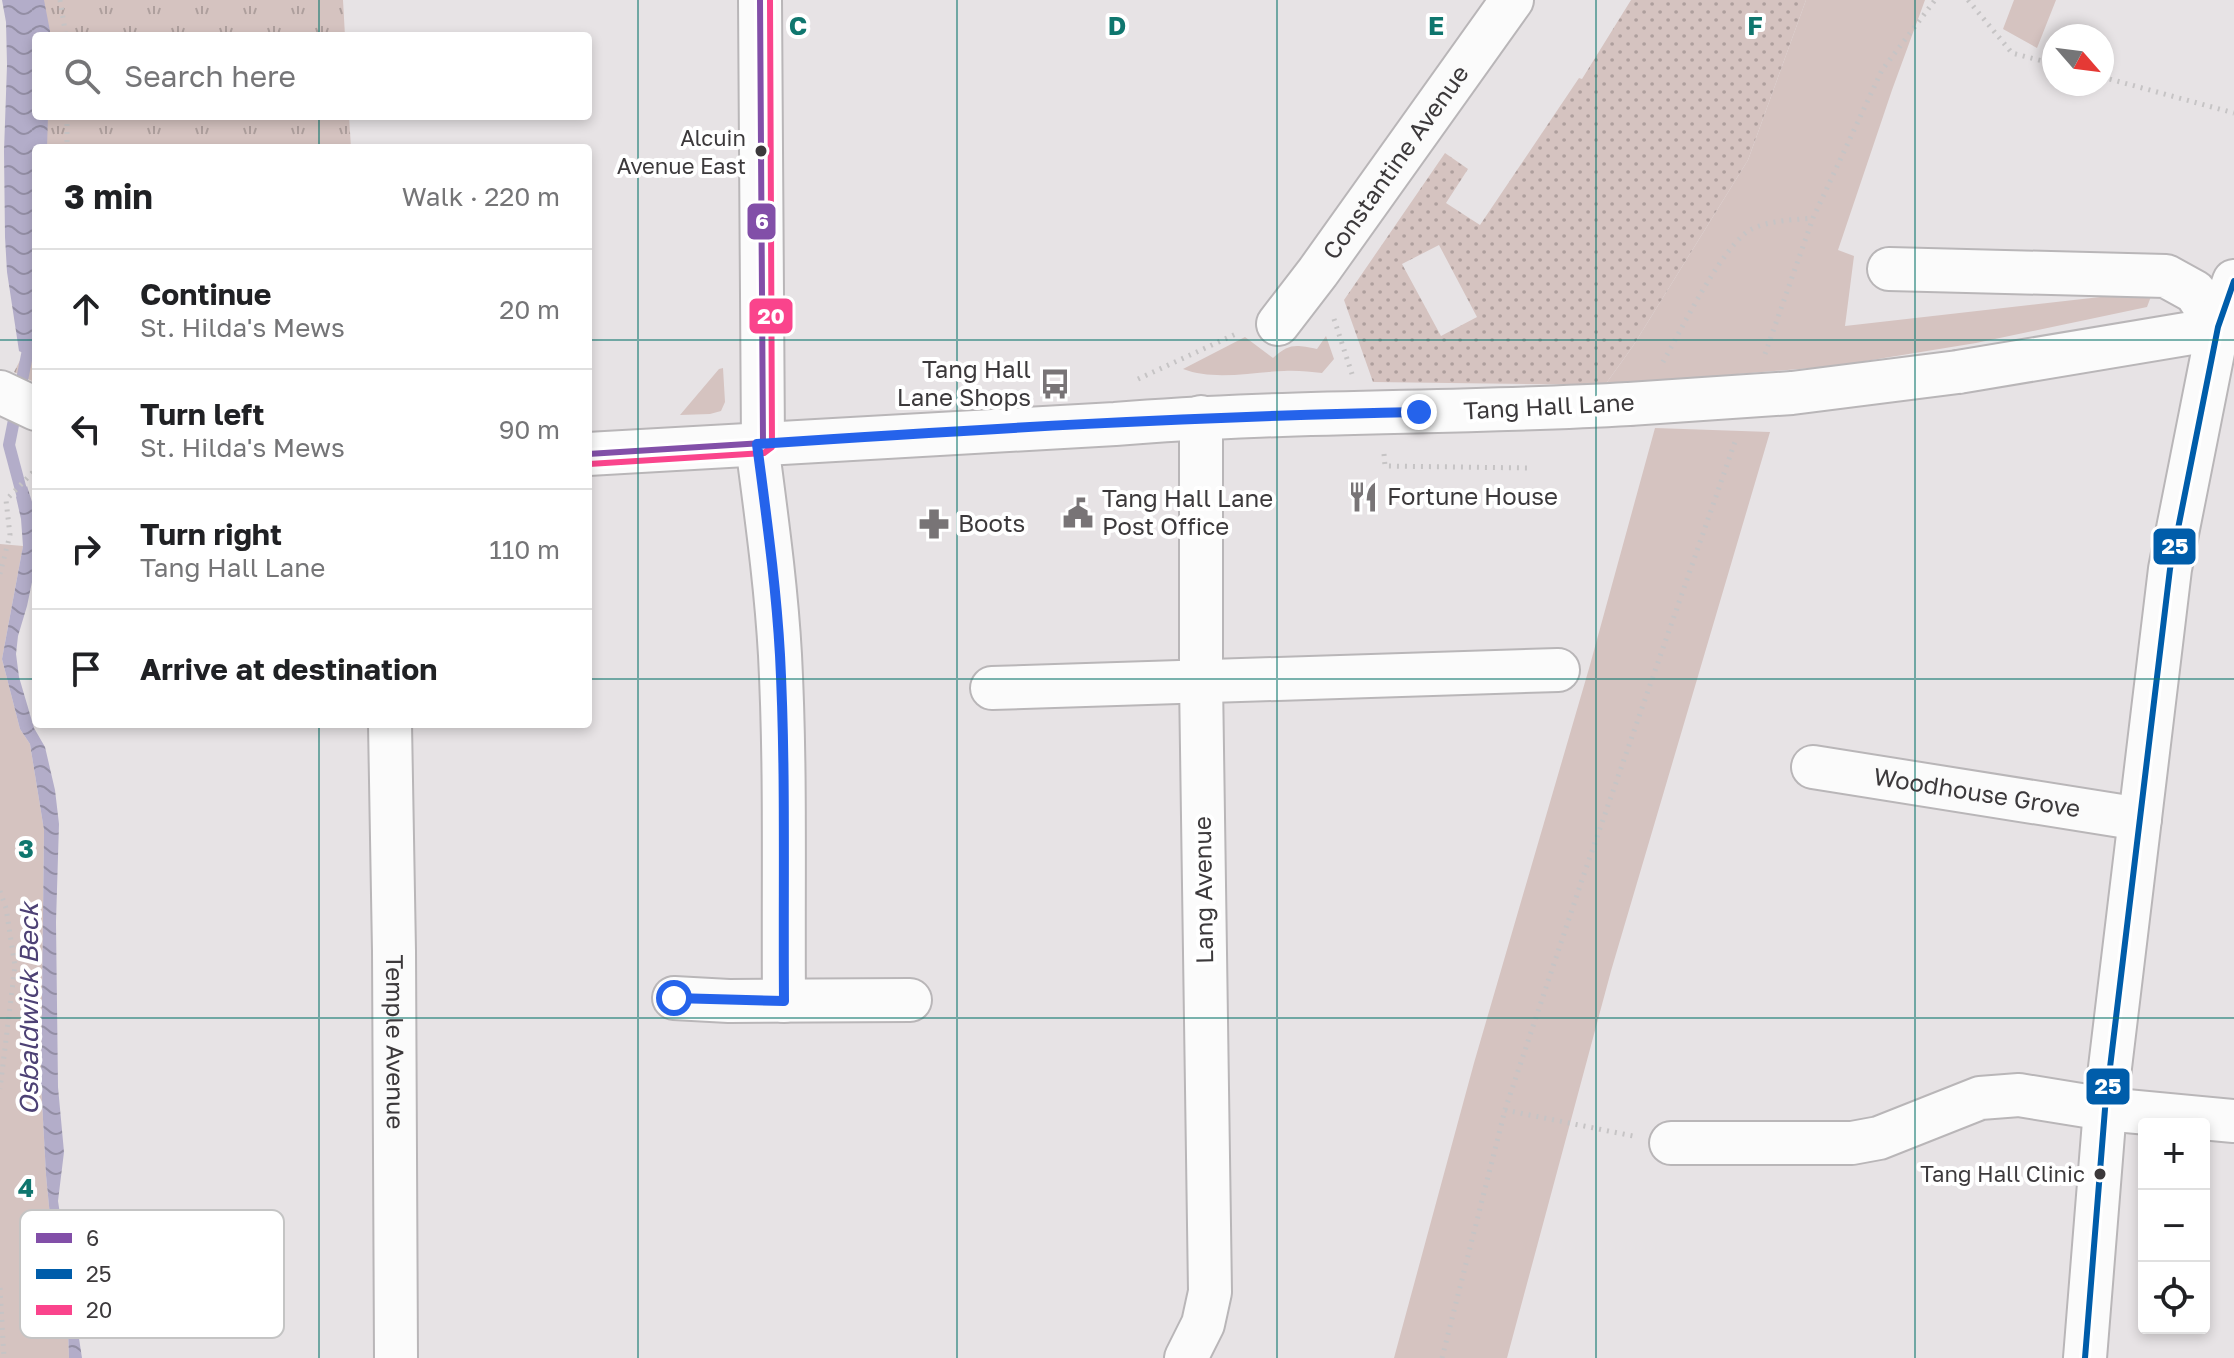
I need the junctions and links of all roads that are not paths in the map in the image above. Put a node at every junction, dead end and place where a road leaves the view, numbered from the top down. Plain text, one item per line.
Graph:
1 (760, 0) edge
2 (1512, 0) edge
3 (1889, 269) dead end
4 (2234, 281) edge
5 (1278, 324) road end
6 (2226, 327) edge
7 (0, 392) edge
8 (32, 407) edge
9 (1201, 417) junction
10 (760, 444) junction
11 (592, 454) edge
12 (1558, 670) dead end
13 (1201, 681) junction
14 (992, 688) dead end
15 (390, 728) edge
16 (1813, 767) dead end
17 (2140, 819) junction
18 (674, 998) dead end
19 (910, 1000) dead end
20 (784, 1001) junction
21 (2105, 1109) junction
22 (2234, 1121) edge
23 (1671, 1143) road end
24 (396, 1358) edge
25 (1186, 1358) edge
26 (2085, 1358) edge

1 - 10 street
2 - 5 street, Constantine Avenue
3 - 6 street
4 - 6 street
6 - 9 street, Tang Hall Lane, bridge
6 - 17 street
7 - 8 street
9 - 10 street, Tang Hall Lane
9 - 13 street, Lang Avenue
10 - 11 street, Tang Hall Lane
10 - 20 street
12 - 13 street
13 - 14 street
13 - 25 street, Lang Avenue
15 - 24 street, Temple Avenue
16 - 17 street, Woodhouse Grove
17 - 21 street
18 - 20 street
19 - 20 street
21 - 22 street
21 - 23 street
21 - 26 street

